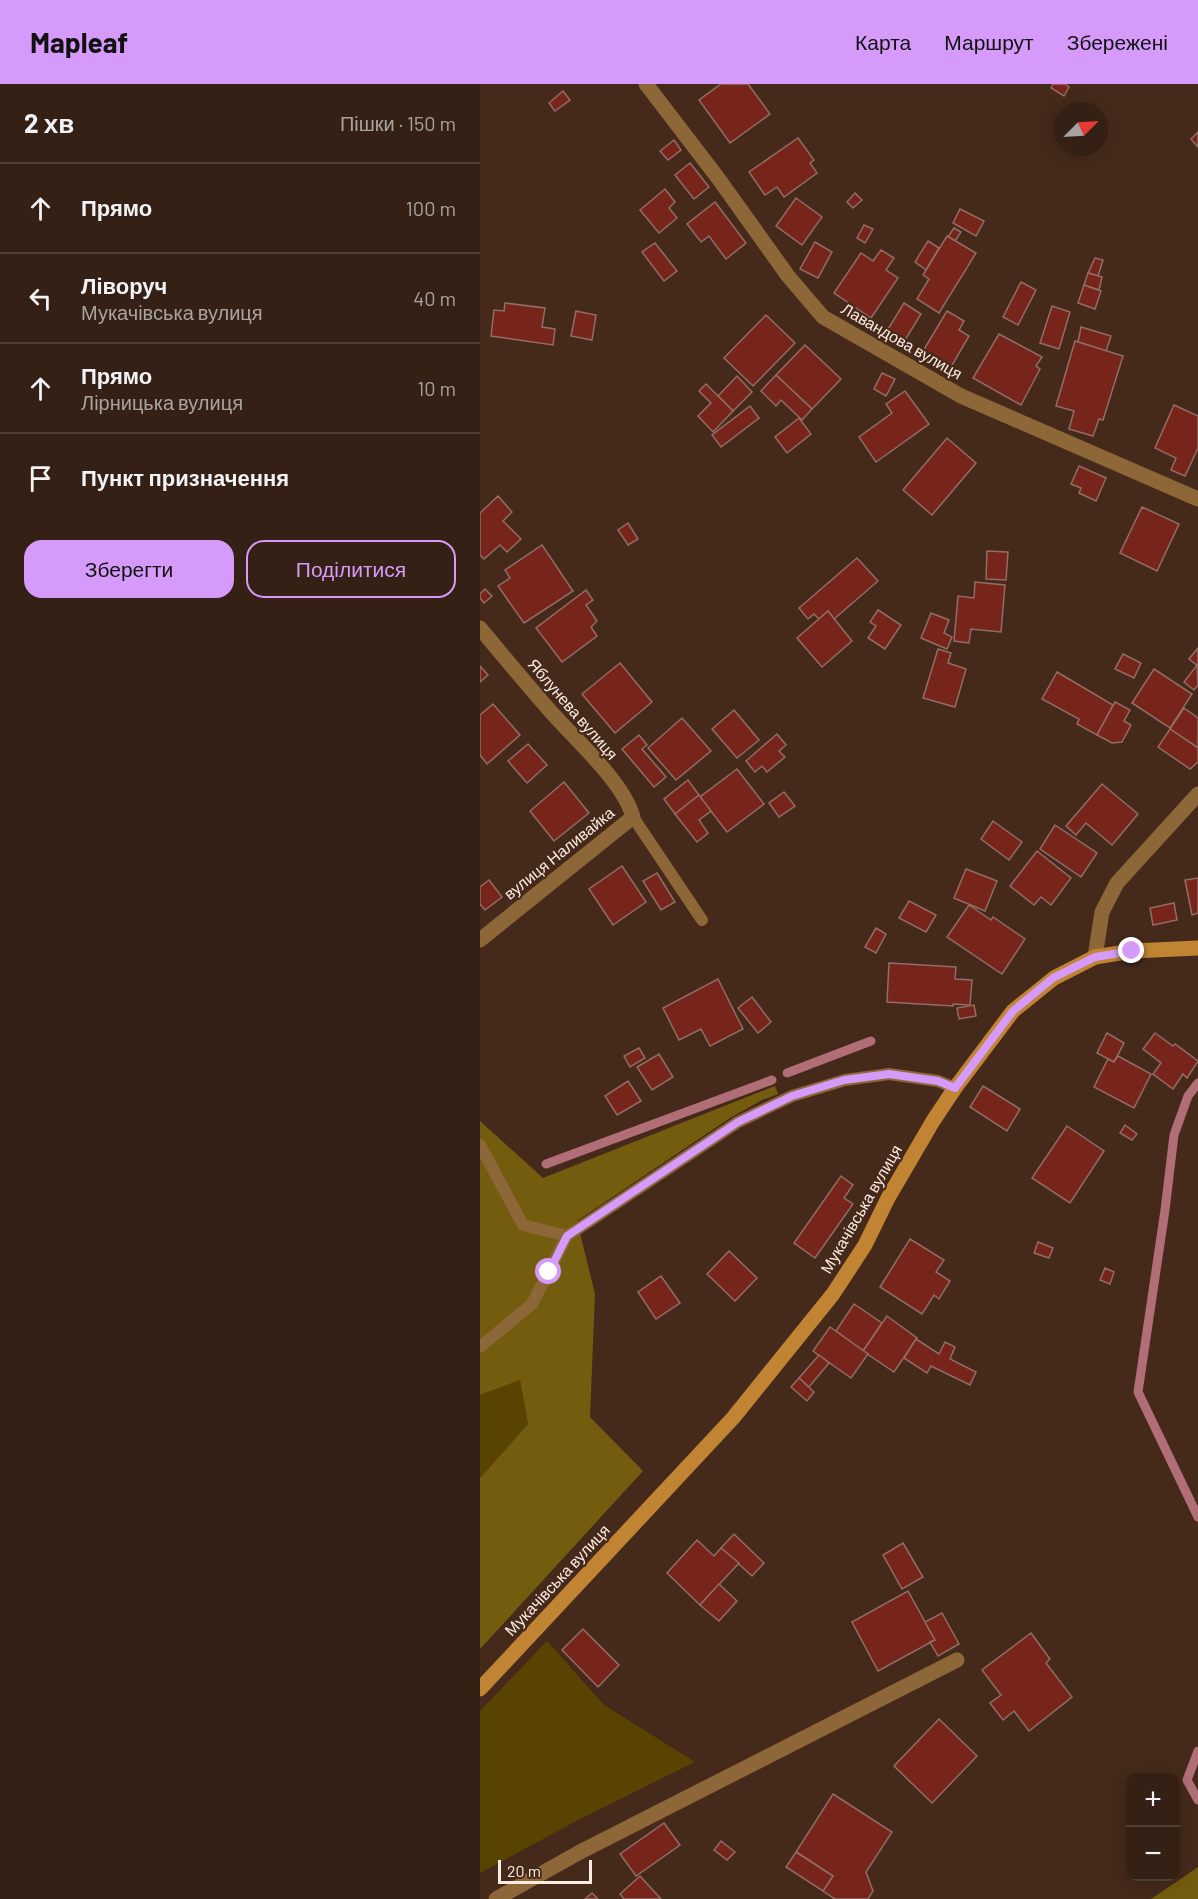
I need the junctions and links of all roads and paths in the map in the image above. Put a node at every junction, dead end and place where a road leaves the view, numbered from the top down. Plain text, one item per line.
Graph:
1 (646, 84) edge
2 (1198, 499) edge
3 (480, 628) edge
4 (1198, 794) edge
5 (633, 817) junction
6 (702, 920) dead end
7 (480, 940) edge
8 (1198, 948) edge
9 (1095, 957) junction
10 (955, 1088) junction
11 (480, 1145) edge
12 (567, 1236) junction
13 (480, 1347) edge
14 (957, 1660) dead end
15 (480, 1689) edge
16 (496, 1899) edge

1 - 2 street, Лавандова вулиця
3 - 5 street, Яблунева вулиця
4 - 9 street
5 - 6 lane
5 - 7 street, вулиця Наливайка
8 - 9 street, Мукачівська вулиця
9 - 10 street, Мукачівська вулиця
10 - 12 lane
10 - 15 street, Мукачівська вулиця
11 - 12 lane
12 - 13 lane
14 - 16 street

